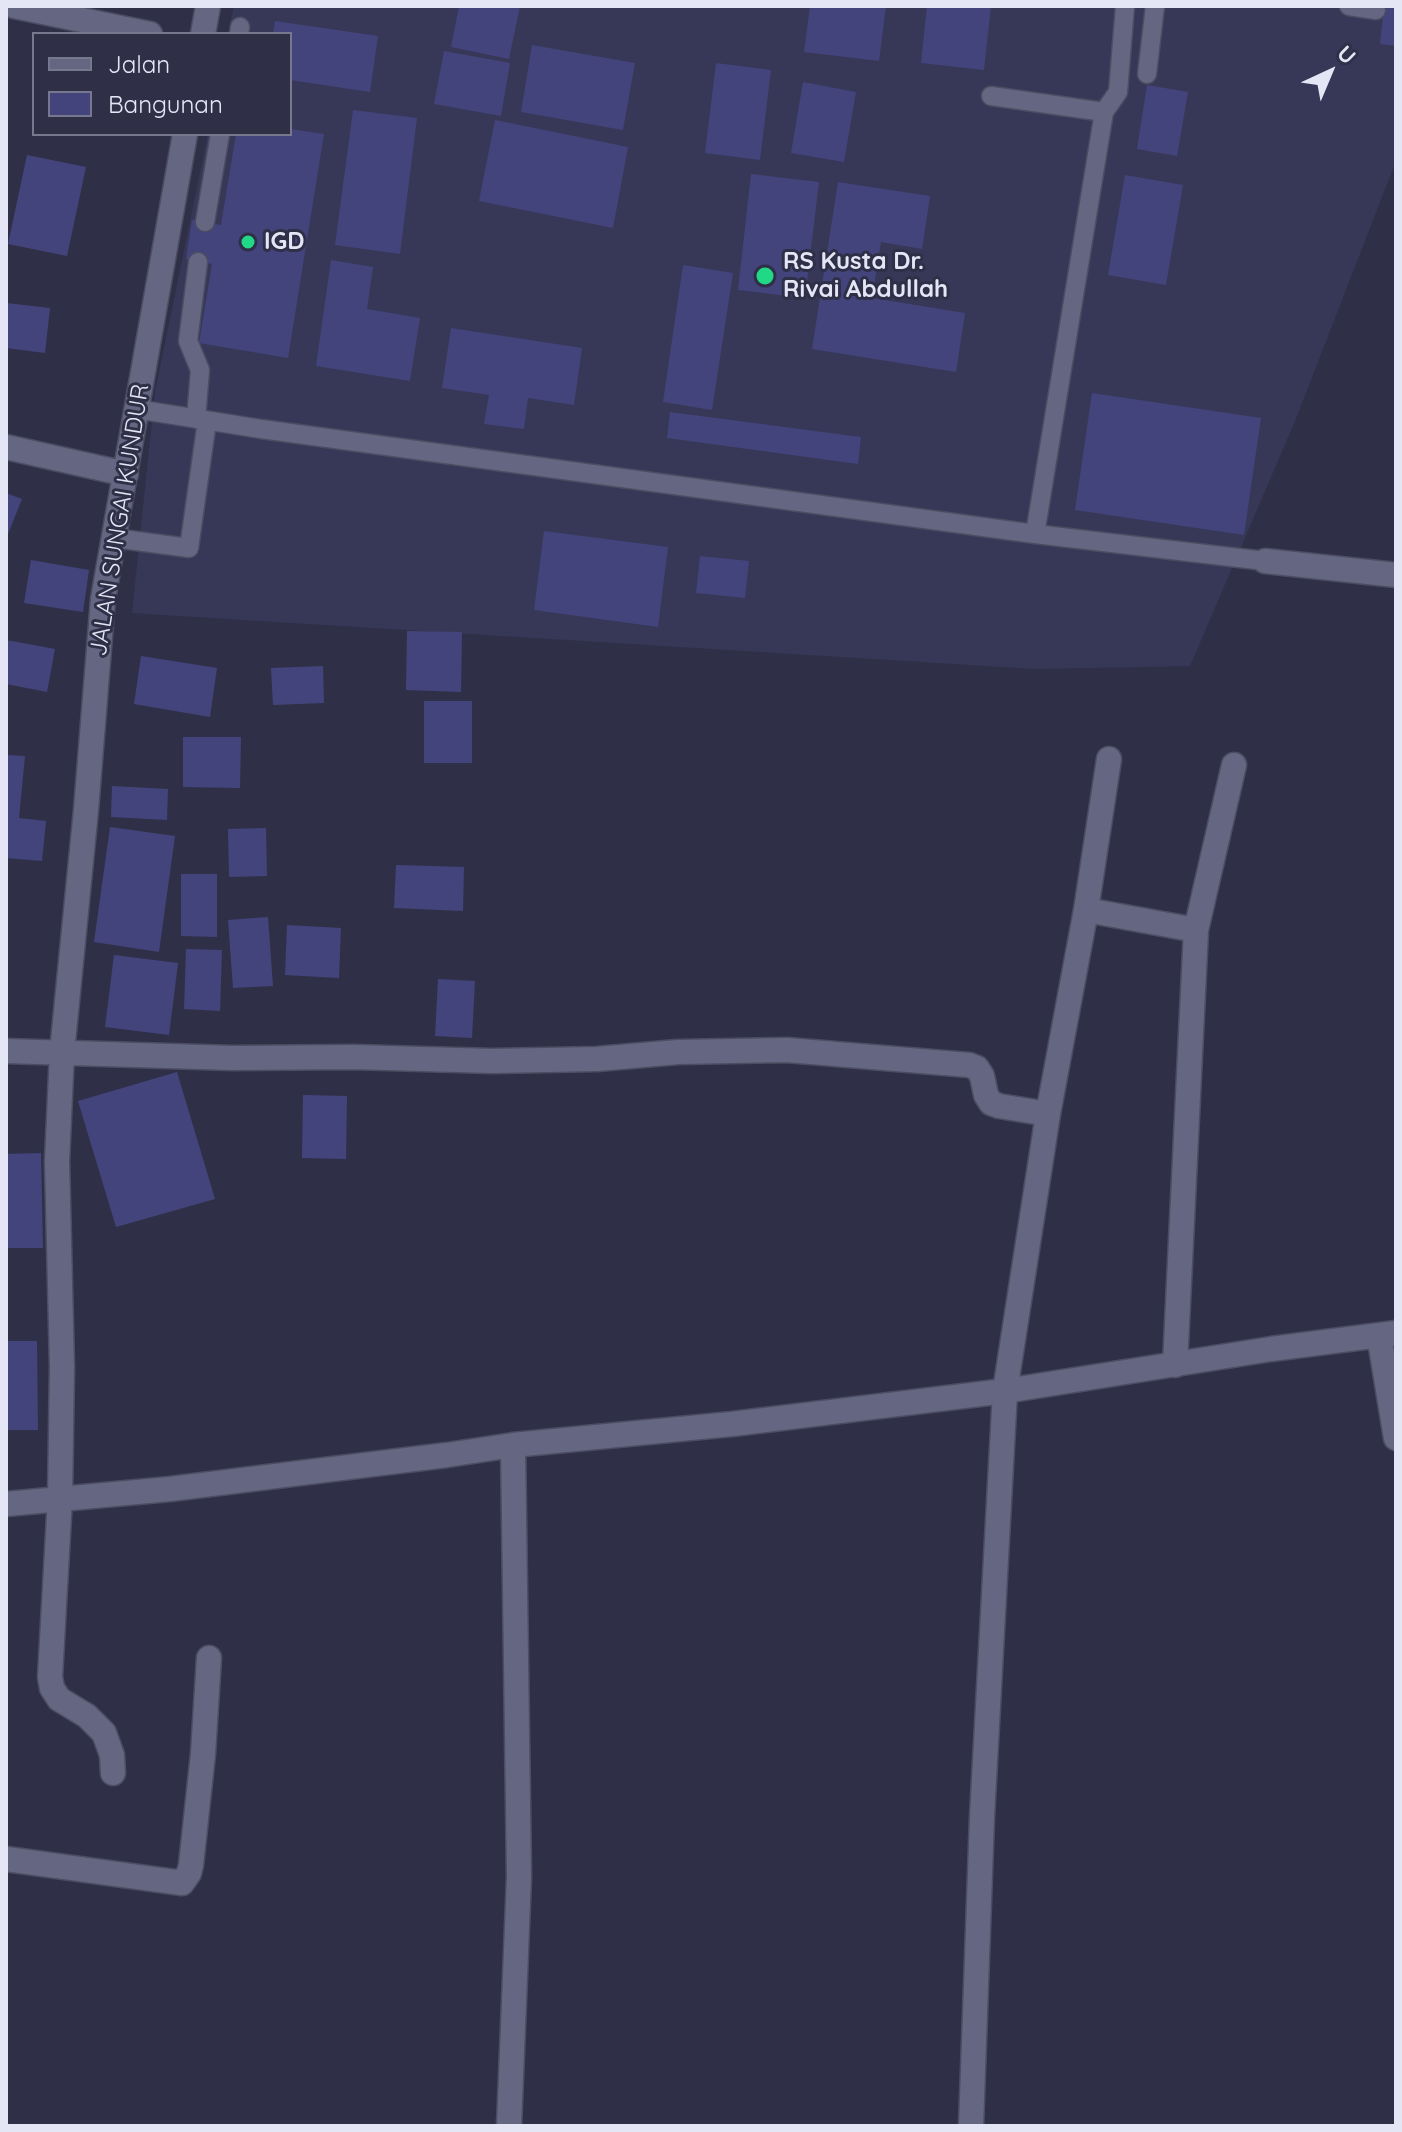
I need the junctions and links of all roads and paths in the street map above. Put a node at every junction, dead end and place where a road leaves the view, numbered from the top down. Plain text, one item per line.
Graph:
1 (14, 6) edge
2 (208, 6) edge
3 (1125, 6) edge
4 (1155, 6) edge
5 (1349, 6) edge
6 (1376, 10) dead end
7 (140, 32) edge
8 (203, 32) edge
9 (1147, 74) dead end
10 (991, 96) dead end
11 (1104, 112) junction
12 (185, 136) edge
13 (220, 136) edge
14 (180, 163) junction
15 (214, 170) junction
16 (205, 222) dead end
17 (198, 262) dead end
18 (136, 409) junction
19 (202, 420) junction
20 (6, 447) edge
21 (126, 474) junction
22 (1035, 534) junction
23 (114, 538) junction
24 (1265, 561) joint
25 (1396, 575) edge
26 (1109, 759) dead end
27 (1234, 765) dead end
28 (1086, 910) junction
29 (1196, 930) junction
30 (6, 1051) edge
31 (62, 1052) junction
32 (1048, 1114) junction
33 (1388, 1334) edge
34 (1175, 1365) junction
35 (1005, 1391) junction
36 (1396, 1438) edge
37 (513, 1445) junction
38 (60, 1498) junction
39 (6, 1504) edge
40 (209, 1658) dead end
41 (113, 1773) dead end
42 (6, 1859) edge
43 (509, 2126) edge
44 (971, 2126) edge

1 - 7 street
2 - 8 street
3 - 11 lane
4 - 9 lane
5 - 6 lane
10 - 11 lane
11 - 22 lane
12 - 14 street, JALAN SUNGAI KUNDUR
13 - 15 lane
14 - 15 lane
14 - 18 street, JALAN SUNGAI KUNDUR
15 - 16 lane
17 - 19 lane
18 - 19 lane
18 - 21 street, JALAN SUNGAI KUNDUR
19 - 22 lane
19 - 23 lane
20 - 21 street
21 - 23 street, JALAN SUNGAI KUNDUR
22 - 24 lane
23 - 31 street, JALAN SUNGAI KUNDUR
24 - 25 street
26 - 28 street
27 - 29 street
28 - 29 street
28 - 32 street
29 - 34 street
30 - 31 street
31 - 32 street
31 - 38 street, JALAN SUNGAI KUNDUR
32 - 35 street
33 - 34 street
33 - 36 street
34 - 35 street
35 - 37 street
35 - 44 street
37 - 38 street
37 - 43 street
38 - 39 street
38 - 41 street, JALAN SUNGAI KUNDUR
40 - 42 street

